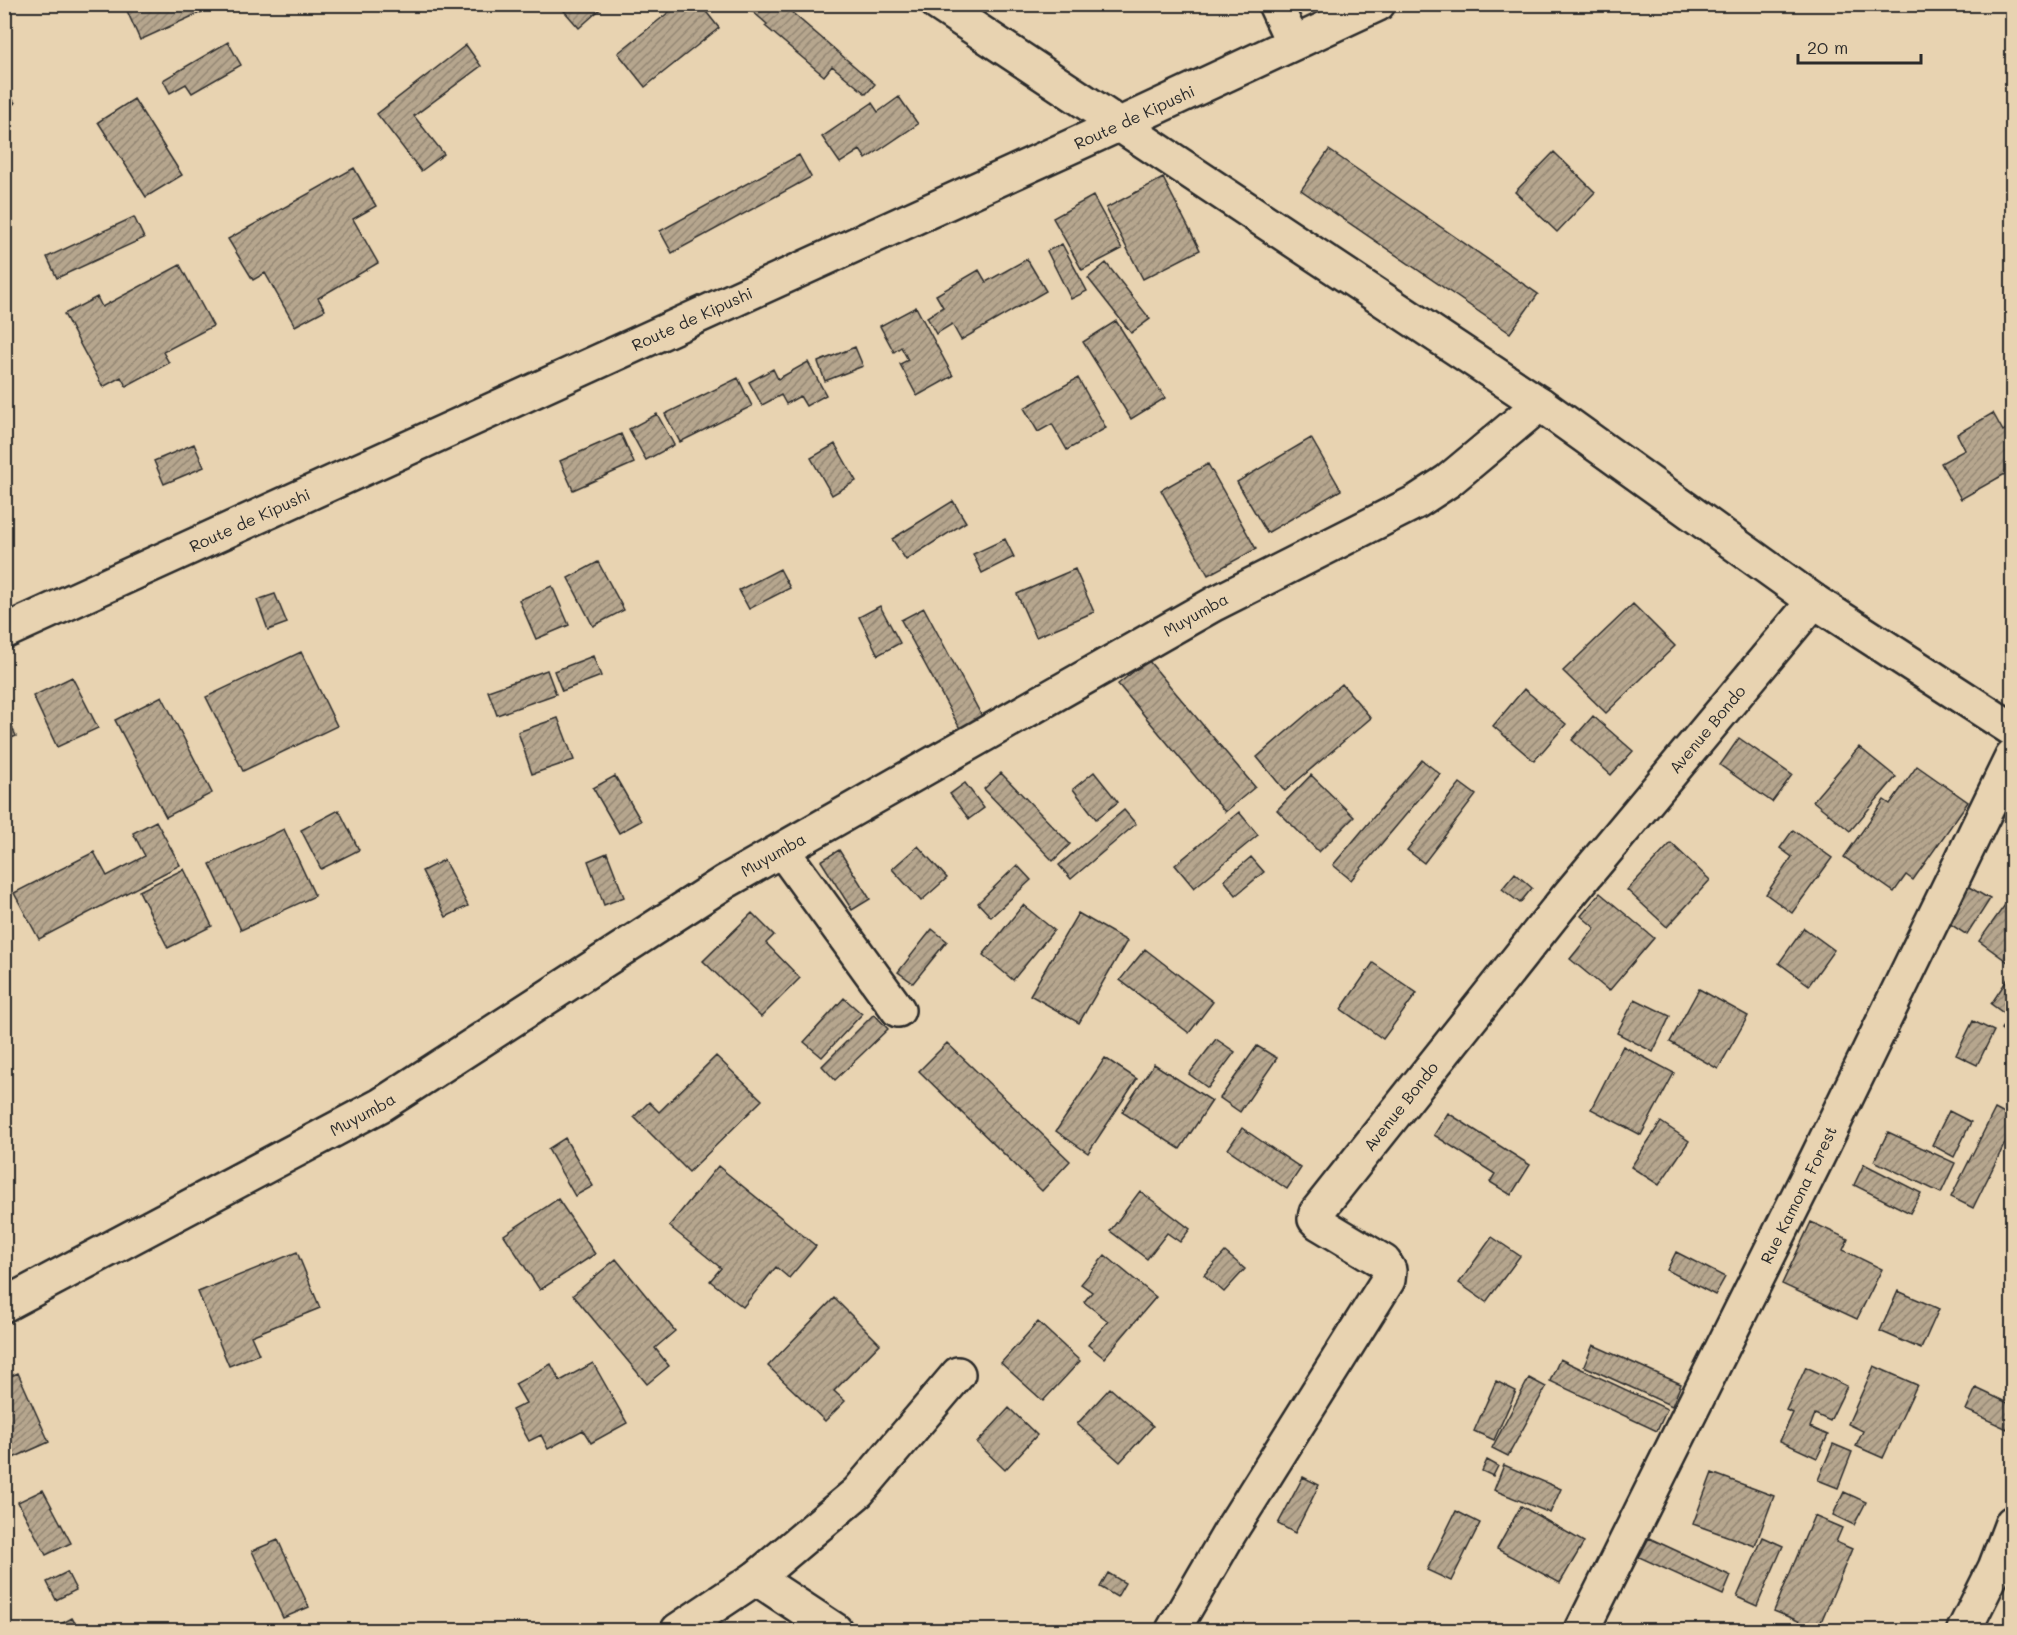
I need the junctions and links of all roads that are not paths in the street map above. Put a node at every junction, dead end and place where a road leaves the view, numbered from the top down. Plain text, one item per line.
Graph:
1 (938, 4) edge
2 (1275, 4) edge
3 (1378, 4) edge
4 (1293, 43) junction
5 (1118, 125) junction
6 (1540, 404) junction
7 (1814, 601) junction
8 (4, 632) edge
9 (2013, 729) edge
10 (2013, 757) edge
11 (782, 850) junction
12 (898, 1010) dead end
13 (4, 1305) edge
14 (958, 1374) dead end
15 (2013, 1523) edge
16 (756, 1578) junction
17 (678, 1630) edge
18 (835, 1630) edge
19 (1173, 1630) edge
20 (1582, 1630) edge
21 (1964, 1630) edge

1 - 5 street
2 - 4 street
3 - 4 street, Route de Kipushi
4 - 5 street, Route de Kipushi
5 - 6 street
5 - 8 street, Route de Kipushi
6 - 7 street
6 - 11 street, Muyumba
7 - 9 street
7 - 19 street, Avenue Bondo
10 - 20 street, Rue Kamona Forest
11 - 12 street
11 - 13 street, Muyumba
14 - 16 street
15 - 21 street
16 - 17 street
16 - 18 street

